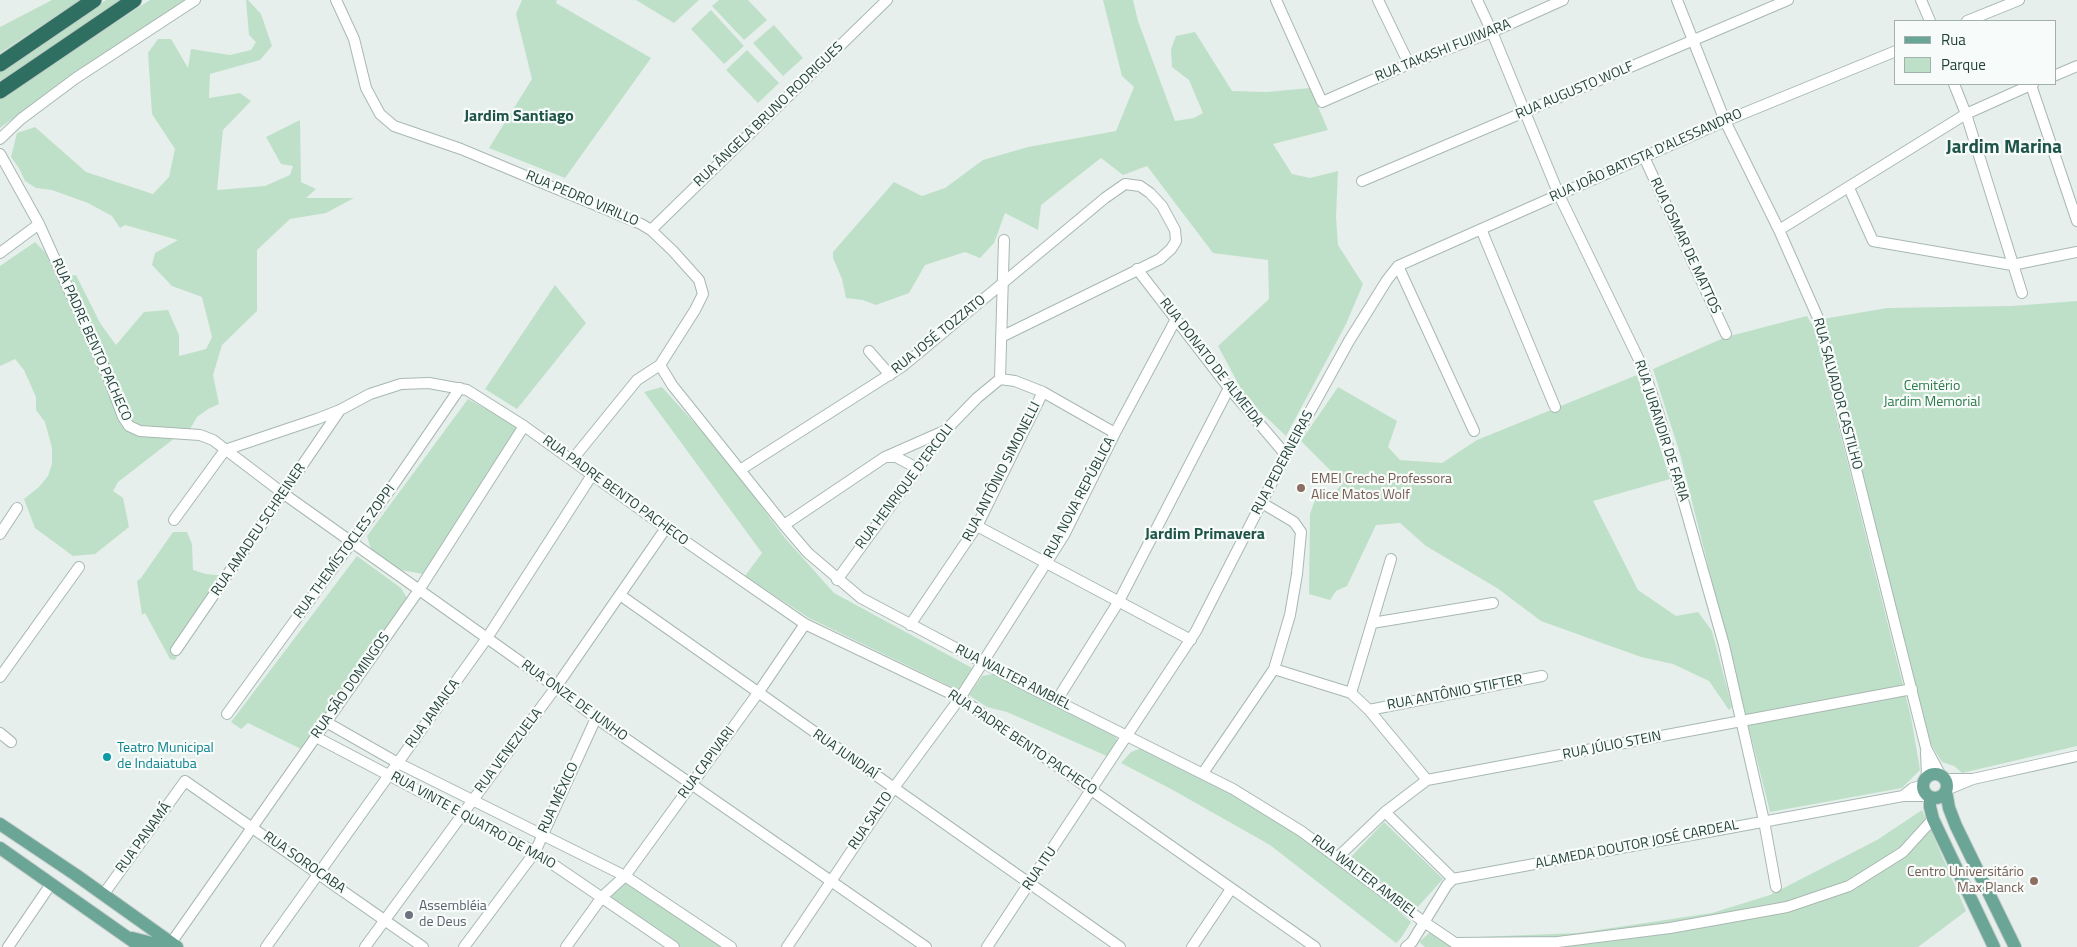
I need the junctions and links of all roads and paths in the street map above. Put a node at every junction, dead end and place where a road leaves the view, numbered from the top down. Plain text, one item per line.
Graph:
1 (94, 0) edge
2 (134, 0) edge
3 (195, 0) edge
4 (336, 0) edge
5 (887, 0) edge
6 (1276, 0) edge
7 (1378, 0) edge
8 (1477, 0) edge
9 (1563, 0) edge
10 (1677, 0) edge
11 (1788, 0) edge
12 (1921, 0) edge
13 (2019, 0) edge
14 (1930, 20) edge
15 (1969, 20) edge
16 (1492, 32) junction
17 (1693, 40) junction
18 (1894, 52) edge
19 (0, 64) edge
20 (1409, 64) junction
21 (2077, 66) edge
22 (2057, 75) edge
23 (1954, 85) edge
24 (2030, 85) edge
25 (2032, 85) edge
26 (0, 91) edge
27 (1525, 112) junction
28 (1966, 114) junction
29 (1725, 121) junction
30 (0, 140) edge
31 (0, 154) edge
32 (1644, 158) junction
33 (1362, 181) dead end
34 (1849, 188) junction
35 (1559, 195) junction
36 (2077, 221) edge
37 (39, 224) junction
38 (1481, 229) junction
39 (651, 230) junction
40 (1778, 230) junction
41 (1004, 240) dead end
42 (2077, 252) edge
43 (0, 253) edge
44 (2012, 265) junction
45 (1398, 266) junction
46 (1137, 269) junction
47 (1003, 282) junction
48 (2022, 293) dead end
49 (1176, 319) junction
50 (1726, 334) dead end
51 (1002, 337) junction
52 (869, 351) dead end
53 (660, 365) junction
54 (890, 375) junction
55 (1000, 379) junction
56 (460, 388) junction
57 (1229, 388) junction
58 (1043, 392) junction
59 (1555, 407) dead end
60 (340, 410) junction
61 (524, 426) junction
62 (945, 431) junction
63 (1474, 431) dead end
64 (1115, 433) junction
65 (225, 450) junction
66 (1286, 455) junction
67 (885, 457) junction
68 (572, 460) junction
69 (917, 468) junction
70 (740, 470) junction
71 (592, 475) junction
72 (284, 494) junction
73 (1262, 503) junction
74 (18, 508) dead end
75 (174, 520) dead end
76 (784, 525) junction
77 (977, 526) junction
78 (666, 528) junction
79 (0, 534) edge
80 (352, 543) junction
81 (1392, 559) dead end
82 (1046, 563) junction
83 (79, 566) dead end
84 (837, 580) junction
85 (419, 590) junction
86 (620, 595) junction
87 (1119, 601) junction
88 (1493, 603) dead end
89 (1372, 623) junction
90 (805, 624) junction
91 (910, 625) junction
92 (487, 638) junction
93 (1190, 640) junction
94 (176, 650) dead end
95 (982, 662) junction
96 (1274, 669) junction
97 (1542, 676) dead end
98 (0, 677) edge
99 (556, 687) junction
100 (1912, 689) junction
101 (758, 693) junction
102 (1352, 694) junction
103 (960, 698) junction
104 (1057, 700) junction
105 (1369, 710) junction
106 (227, 714) dead end
107 (596, 718) junction
108 (326, 722) junction
109 (1742, 722) junction
110 (0, 734) edge
111 (1127, 736) junction
112 (316, 737) junction
113 (11, 742) dead end
114 (1926, 748) junction
115 (2077, 756) edge
116 (398, 762) junction
117 (1203, 773) junction
118 (389, 775) junction
119 (1427, 780) junction
120 (185, 781) joint
121 (693, 784) junction
122 (1944, 784) junction
123 (893, 788) junction
124 (1927, 789) junction
125 (1093, 790) junction
126 (472, 800) junction
127 (1385, 812) junction
128 (463, 813) junction
129 (1933, 819) junction
130 (1764, 821) junction
131 (0, 824) edge
132 (252, 826) junction
133 (542, 836) junction
134 (0, 848) edge
135 (535, 852) junction
136 (1338, 857) junction
137 (318, 874) junction
138 (76, 875) junction
139 (624, 876) junction
140 (1453, 879) junction
141 (831, 881) junction
142 (1030, 883) junction
143 (51, 884) junction
144 (1776, 887) dead end
145 (1231, 889) junction
146 (102, 895) junction
147 (602, 897) junction
148 (384, 919) junction
149 (1424, 922) junction
150 (126, 936) junction
151 (2013, 941) edge
152 (174, 945) edge
153 (1412, 945) edge
154 (1994, 945) edge
155 (668, 946) edge
156 (8, 947) edge
157 (141, 947) edge
158 (266, 947) edge
159 (365, 947) edge
160 (423, 947) edge
161 (464, 947) edge
162 (566, 947) edge
163 (731, 947) edge
164 (787, 947) edge
165 (926, 947) edge
166 (987, 947) edge
167 (1120, 947) edge
168 (1192, 947) edge
169 (1315, 947) edge

1 - 19 highway
2 - 26 highway
3 - 30 street
4 - 39 street, RUA PEDRO VIRILLO
5 - 39 street, RUA ÂNGELA BRUNO RODRIGUES
6 - 20 street, RUA TAKASHI FUJIWARA
7 - 20 street
8 - 16 street, RUA JURANDIR DE FARIA
9 - 16 street, RUA TAKASHI FUJIWARA
10 - 17 street, RUA SALVADOR CASTILHO
11 - 17 street, RUA AUGUSTO WOLF
12 - 14 street
13 - 15 street
16 - 20 street, RUA TAKASHI FUJIWARA
16 - 27 street, RUA JURANDIR DE FARIA
17 - 27 street, RUA AUGUSTO WOLF
17 - 29 street, RUA SALVADOR CASTILHO
18 - 29 street, RUA JOÃO BATISTA D'ALESSANDRO
21 - 22 street
23 - 28 street
24 - 28 street
25 - 36 street
27 - 33 street, RUA AUGUSTO WOLF
27 - 35 street, RUA JURANDIR DE FARIA
28 - 34 street
28 - 44 street
29 - 32 street, RUA JOÃO BATISTA D'ALESSANDRO
29 - 40 street, RUA SALVADOR CASTILHO
31 - 37 street, RUA PADRE BENTO PACHECO
32 - 35 street, RUA JOÃO BATISTA D'ALESSANDRO
32 - 50 street, RUA OSMAR DE MATTOS
34 - 40 street
34 - 44 street
35 - 38 street, RUA JOÃO BATISTA D'ALESSANDRO
35 - 109 street, RUA JURANDIR DE FARIA
37 - 43 street
37 - 65 street, RUA PADRE BENTO PACHECO
38 - 45 street, RUA JOÃO BATISTA D'ALESSANDRO
38 - 59 street
39 - 53 street, RUA PEDRO VIRILLO
40 - 100 street, RUA SALVADOR CASTILHO
41 - 47 street
42 - 44 street
44 - 48 street
45 - 63 street
45 - 66 street, RUA PEDERNEIRAS
46 - 47 street, RUA JOSÉ TOZZATO
46 - 49 street, RUA DONATO DE ALMEIDA
46 - 51 street
47 - 51 street
47 - 54 street, RUA JOSÉ TOZZATO
49 - 57 street, RUA DONATO DE ALMEIDA
49 - 64 street, RUA NOVA REPÚBLICA
51 - 55 street
52 - 54 street
53 - 68 street, RUA PEDRO VIRILLO
53 - 70 street, RUA WALTER AMBIEL
54 - 70 street, RUA JOSÉ TOZZATO
55 - 58 street
55 - 62 street, RUA HENRIQUE D'ERCOLI
56 - 60 street, RUA PADRE BENTO PACHECO
56 - 61 street, RUA PADRE BENTO PACHECO
56 - 80 street, RUA THEMÍSTOCLES ZOPPI
57 - 66 street, RUA DONATO DE ALMEIDA
57 - 87 street
58 - 64 street
58 - 77 street, RUA ANTÔNIO SIMONELLI
60 - 65 street, RUA PADRE BENTO PACHECO
60 - 72 street, RUA AMADEU SCHREINER
61 - 68 street, RUA PADRE BENTO PACHECO
61 - 85 street, RUA SÃO DOMINGOS
62 - 67 street
62 - 69 street, RUA HENRIQUE D'ERCOLI
64 - 82 street, RUA NOVA REPÚBLICA
65 - 72 street, RUA ONZE DE JUNHO
65 - 75 street
66 - 73 street, RUA PEDERNEIRAS
67 - 69 street
67 - 76 street
68 - 71 street, RUA PADRE BENTO PACHECO
69 - 84 street, RUA HENRIQUE D'ERCOLI
70 - 76 street, RUA WALTER AMBIEL
71 - 78 street, RUA PADRE BENTO PACHECO
71 - 92 street, RUA JAMAICA
72 - 80 street, RUA ONZE DE JUNHO
72 - 94 street, RUA AMADEU SCHREINER
73 - 93 street, RUA PEDERNEIRAS
73 - 96 street
74 - 79 street
76 - 84 street, RUA WALTER AMBIEL
77 - 82 street
77 - 91 street, RUA ANTÔNIO SIMONELLI
78 - 86 street, RUA VENEZUELA
78 - 90 street, RUA PADRE BENTO PACHECO
80 - 85 street, RUA ONZE DE JUNHO
80 - 106 street, RUA THEMÍSTOCLES ZOPPI
81 - 89 street
82 - 87 street
82 - 95 street, RUA NOVA REPÚBLICA
83 - 98 street
84 - 91 street, RUA WALTER AMBIEL
85 - 92 street, RUA ONZE DE JUNHO
85 - 108 street, RUA SÃO DOMINGOS
86 - 99 street, RUA VENEZUELA
86 - 101 street, RUA JUNDIAÍ
87 - 93 street
87 - 104 street
88 - 89 street
89 - 102 street
90 - 101 street, RUA CAPIVARI
90 - 103 street, RUA PADRE BENTO PACHECO
91 - 95 street, RUA WALTER AMBIEL
92 - 99 street, RUA ONZE DE JUNHO
92 - 116 street, RUA JAMAICA
93 - 111 street, RUA PEDERNEIRAS
95 - 103 street, RUA NOVA REPÚBLICA
95 - 104 street, RUA WALTER AMBIEL
96 - 102 street
96 - 117 street
97 - 105 street, RUA ANTÔNIO STIFTER
99 - 107 street, RUA ONZE DE JUNHO
99 - 126 street, RUA VENEZUELA
100 - 109 street, RUA JÚLIO STEIN
100 - 114 street, RUA SALVADOR CASTILHO
101 - 121 street, RUA CAPIVARI
101 - 123 street, RUA JUNDIAÍ
102 - 105 street
103 - 123 street, RUA SALTO
103 - 125 street, RUA PADRE BENTO PACHECO
104 - 111 street, RUA WALTER AMBIEL
105 - 119 street
107 - 121 street, RUA ONZE DE JUNHO
107 - 133 street, RUA MÉXICO
108 - 112 street, RUA SÃO DOMINGOS
108 - 116 street, RUA VINTE E QUATRO DE MAIO
109 - 119 street, RUA JÚLIO STEIN
109 - 130 street, RUA JURANDIR DE FARIA
110 - 113 street
111 - 117 street, RUA WALTER AMBIEL
111 - 125 street, RUA PEDERNEIRAS
112 - 118 street, RUA VINTE E QUATRO DE MAIO
112 - 132 street, RUA SÃO DOMINGOS
114 - 122 street, RUA SALVADOR CASTILHO
114 - 124 street, RUA SALVADOR CASTILHO
115 - 122 street
116 - 118 street, RUA JAMAICA
116 - 126 street, RUA VINTE E QUATRO DE MAIO
117 - 136 street, RUA WALTER AMBIEL
118 - 128 street, RUA VINTE E QUATRO DE MAIO
118 - 137 street, RUA JAMAICA
119 - 127 street, RUA JÚLIO STEIN
120 - 132 street, RUA SOROCABA
120 - 146 street, RUA PANAMÁ
121 - 139 street, RUA CAPIVARI
121 - 141 street, RUA ONZE DE JUNHO
122 - 124 main road
122 - 124 main road
122 - 151 main road
123 - 141 street, RUA SALTO
123 - 142 street, RUA JUNDIAÍ
124 - 129 main road
124 - 130 street, ALAMEDA DOUTOR JOSÉ CARDEAL
125 - 142 street, RUA ITU
125 - 145 street, RUA PADRE BENTO PACHECO
126 - 128 street, RUA VENEZUELA
126 - 133 street, RUA VINTE E QUATRO DE MAIO
127 - 136 street, RUA JÚLIO STEIN
127 - 140 street
128 - 135 street, RUA VINTE E QUATRO DE MAIO
128 - 148 street, RUA VENEZUELA
129 - 149 street, RUA WALTER AMBIEL
129 - 154 main road
130 - 140 street, ALAMEDA DOUTOR JOSÉ CARDEAL
130 - 144 street, RUA JURANDIR DE FARIA
131 - 138 main road
132 - 137 street, RUA SOROCABA
132 - 152 street, RUA SÃO DOMINGOS
133 - 135 street, RUA MÉXICO
133 - 139 street, RUA VINTE E QUATRO DE MAIO
134 - 143 main road
135 - 147 street, RUA VINTE E QUATRO DE MAIO
135 - 161 street, RUA MÉXICO
136 - 149 street, RUA WALTER AMBIEL
137 - 148 street, RUA SOROCABA
137 - 158 street, RUA JAMAICA
138 - 143 main road
138 - 146 main road
139 - 147 street, RUA CAPIVARI
139 - 163 street, RUA VINTE E QUATRO DE MAIO
140 - 149 street
141 - 164 street, RUA SALTO
141 - 165 street, RUA ONZE DE JUNHO
142 - 166 street, RUA ITU
142 - 167 street, RUA JUNDIAÍ
143 - 150 main road
143 - 156 street
145 - 168 street
145 - 169 street, RUA PADRE BENTO PACHECO
146 - 152 main road
147 - 155 street, RUA VINTE E QUATRO DE MAIO
147 - 162 street, RUA CAPIVARI
148 - 159 street, RUA VENEZUELA
148 - 160 street, RUA SOROCABA
149 - 153 street
150 - 152 main road
150 - 157 main road
151 - 154 street

